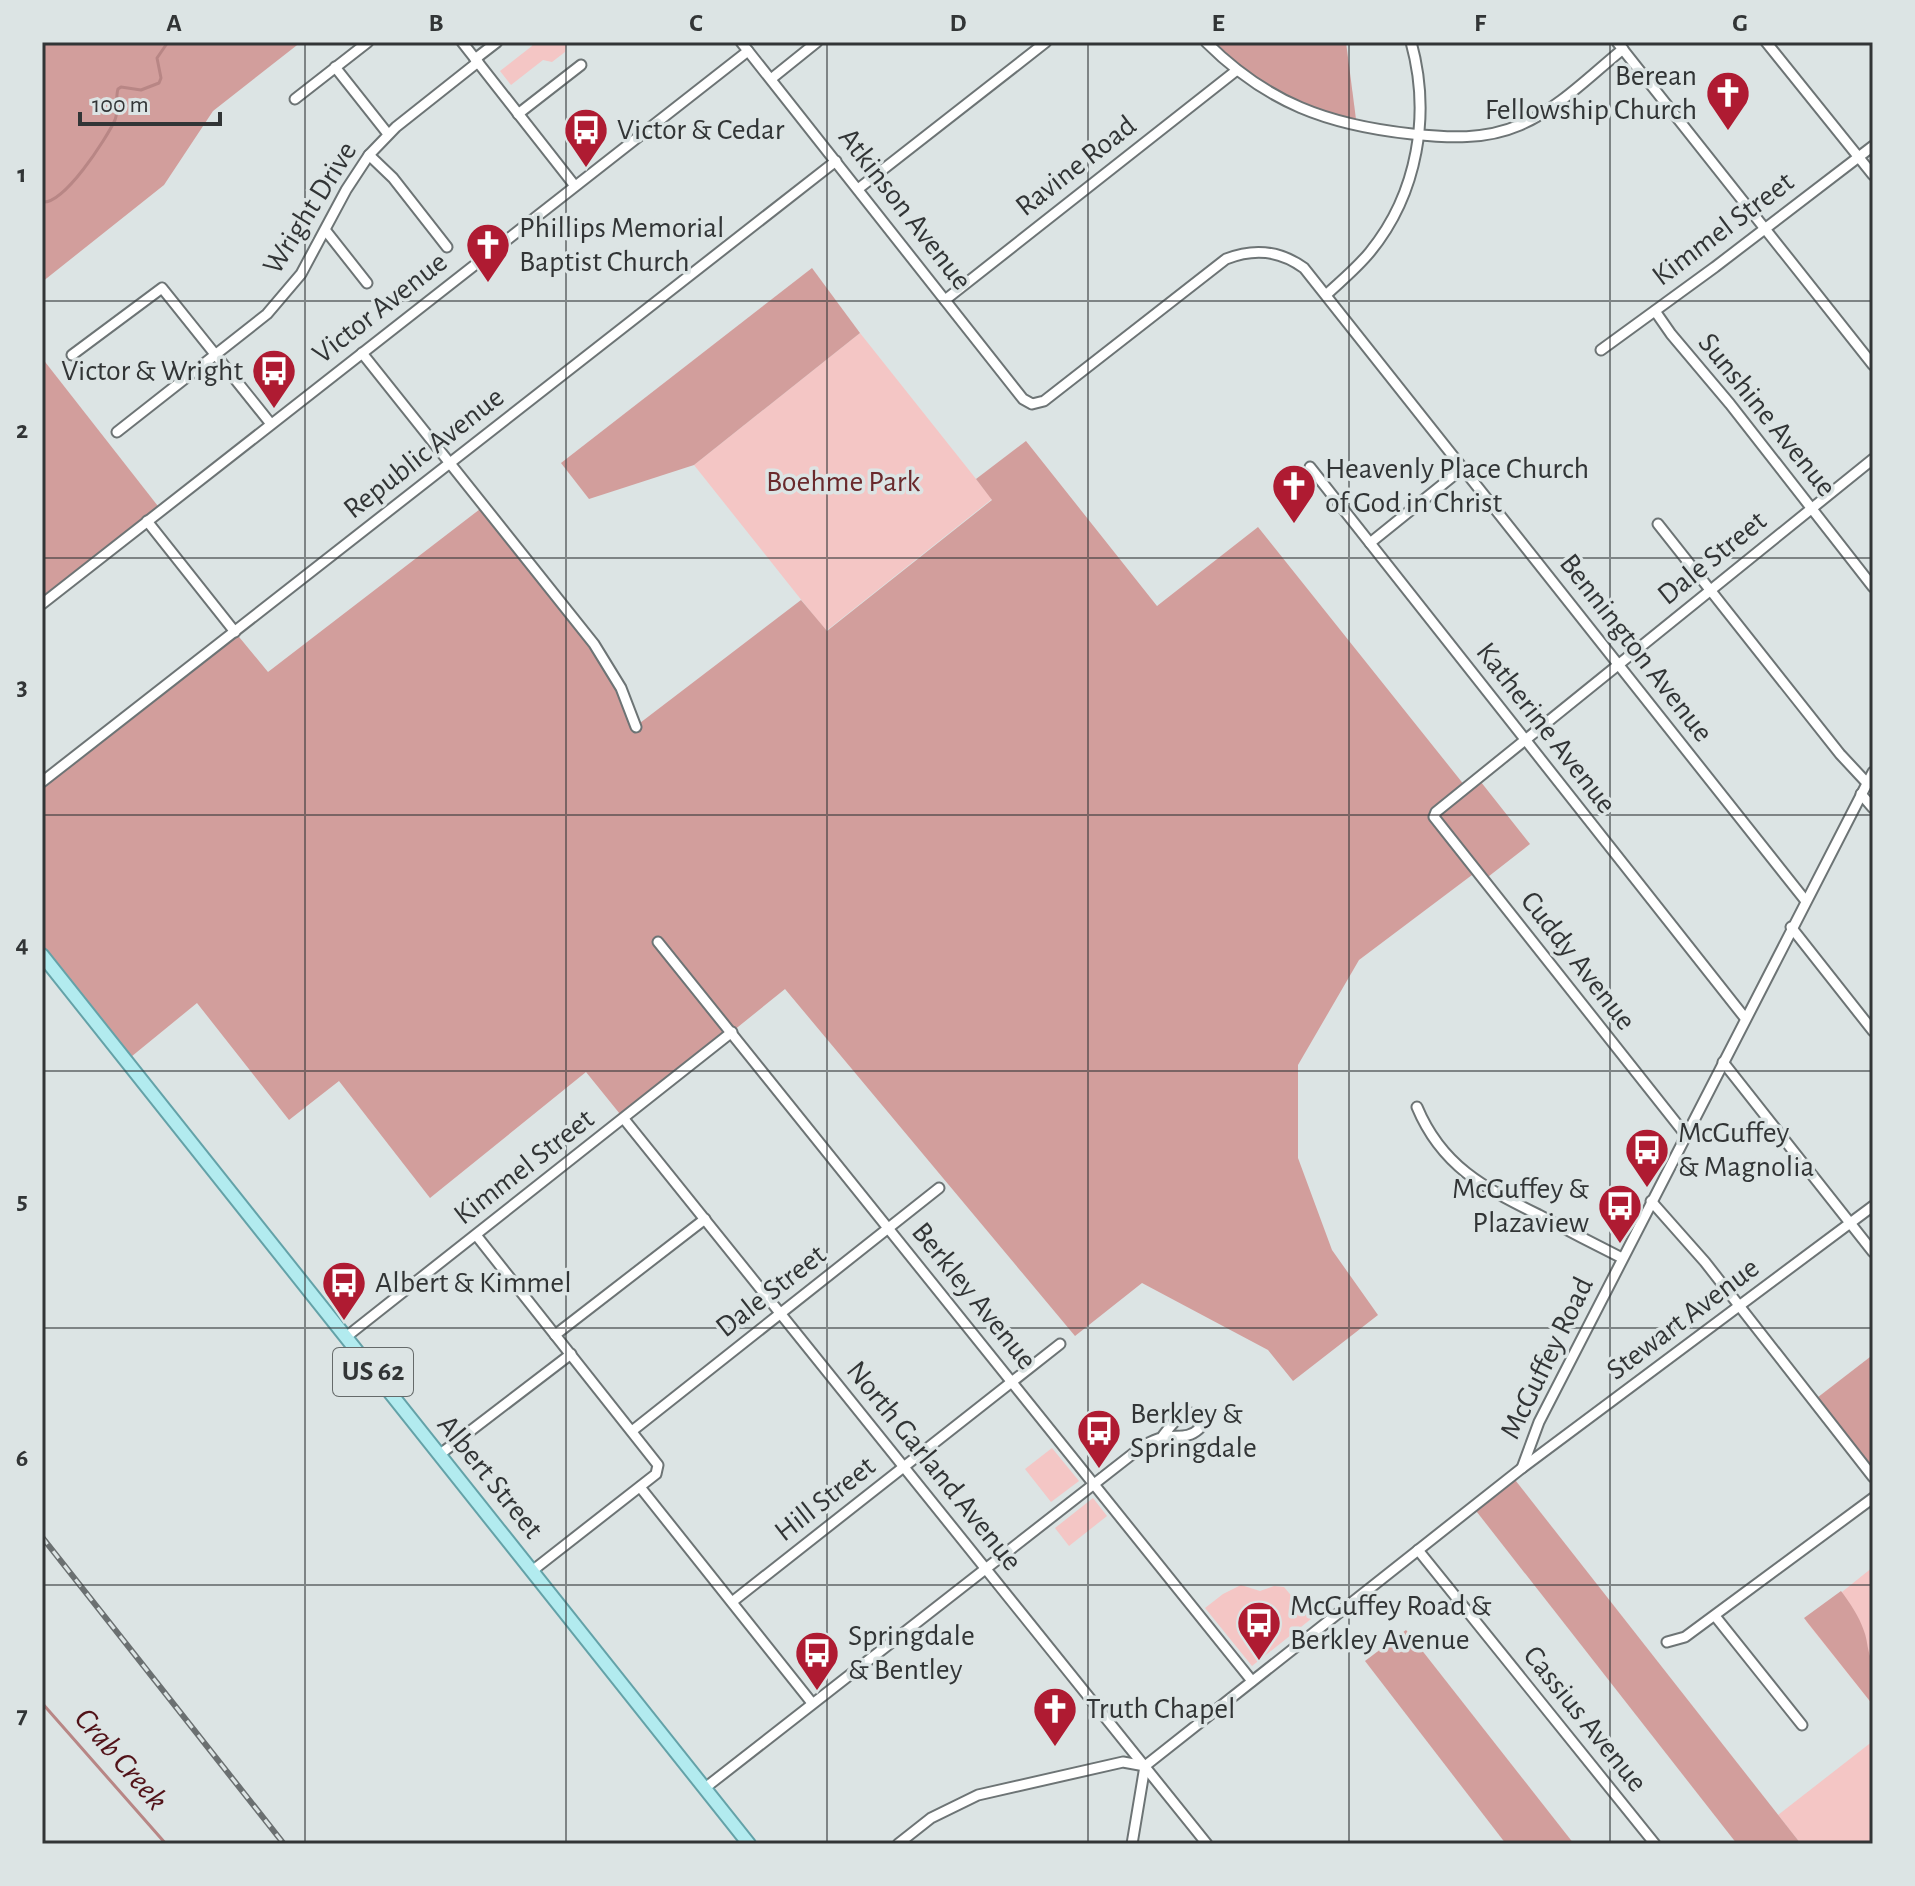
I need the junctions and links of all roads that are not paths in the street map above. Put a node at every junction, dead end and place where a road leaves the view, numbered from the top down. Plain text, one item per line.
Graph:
1 (368, 42) edge
2 (462, 42) edge
3 (497, 42) edge
4 (741, 42) edge
5 (817, 42) edge
6 (1046, 42) edge
7 (1206, 42) edge
8 (1411, 42) edge
9 (1766, 42) edge
10 (1620, 46) edge
11 (748, 51) junction
12 (476, 60) junction
13 (581, 65) dead end
14 (335, 67) junction
15 (1237, 70) junction
16 (771, 79) junction
17 (295, 99) dead end
18 (518, 114) junction
19 (388, 134) junction
20 (1418, 135) junction
21 (1873, 146) edge
22 (369, 155) junction
23 (1859, 157) junction
24 (836, 161) junction
25 (1873, 175) edge
26 (575, 186) junction
27 (858, 189) junction
28 (1765, 228) junction
29 (326, 231) junction
30 (447, 247) dead end
31 (367, 283) dead end
32 (1326, 295) junction
33 (945, 300) junction
34 (1655, 311) junction
35 (1601, 350) dead end
36 (362, 353) junction
37 (72, 355) dead end
38 (216, 355) junction
39 (1873, 365) edge
40 (1032, 404) joint
41 (271, 424) junction
42 (117, 432) dead end
43 (1873, 459) edge
44 (450, 464) junction
45 (1310, 467) dead end
46 (1463, 468) junction
47 (1811, 508) junction
48 (147, 521) junction
49 (1658, 524) dead end
50 (1370, 543) junction
51 (1873, 587) edge
52 (1711, 590) junction
53 (42, 604) edge
54 (235, 632) junction
55 (1618, 664) junction
56 (636, 727) dead end
57 (1524, 739) junction
58 (1873, 772) edge
59 (42, 782) edge
60 (1867, 783) junction
61 (1861, 794) junction
62 (1873, 808) edge
63 (1434, 817) joint
64 (1805, 900) junction
65 (1791, 927) junction
66 (658, 942) dead end
67 (42, 955) edge
68 (1745, 1018) junction
69 (1873, 1031) edge
70 (732, 1032) junction
71 (1723, 1062) junction
72 (1417, 1107) dead end
73 (624, 1119) junction
74 (1685, 1134) junction
75 (939, 1188) dead end
76 (1651, 1201) junction
77 (1873, 1206) edge
78 (705, 1219) junction
79 (1850, 1223) junction
80 (889, 1228) junction
81 (476, 1235) junction
82 (1873, 1252) edge
83 (1622, 1258) junction
84 (1739, 1307) junction
85 (781, 1314) junction
86 (555, 1335) junction
87 (346, 1337) junction
88 (1060, 1344) dead end
89 (571, 1354) junction
90 (1013, 1383) junction
91 (632, 1431) junction
92 (1162, 1437) dead end
93 (439, 1455) junction
94 (904, 1468) junction
95 (1522, 1468) junction
96 (1873, 1477) edge
97 (1094, 1484) junction
98 (640, 1487) junction
99 (1873, 1498) edge
100 (1418, 1550) junction
101 (986, 1569) junction
102 (532, 1571) junction
103 (732, 1602) junction
104 (1715, 1616) junction
105 (1667, 1642) dead end
106 (1252, 1681) junction
107 (812, 1703) junction
108 (1802, 1725) dead end
109 (1145, 1766) junction
110 (705, 1788) junction
111 (749, 1844) edge
112 (898, 1844) edge
113 (1132, 1844) edge
114 (1207, 1844) edge
115 (1655, 1844) edge

1 - 14 street
2 - 12 street
3 - 12 street, Wright Drive
4 - 11 street, Atkinson Avenue
5 - 16 street
6 - 27 street
7 - 15 street
8 - 20 street
9 - 23 street
10 - 20 street
10 - 28 street
11 - 16 street, Atkinson Avenue
11 - 26 street, Victor Avenue
12 - 18 street
12 - 19 street, Wright Drive
13 - 18 street
14 - 17 street
14 - 19 street
15 - 20 street
15 - 33 street, Ravine Road
16 - 24 street, Atkinson Avenue
18 - 26 street
19 - 22 street, Wright Drive
20 - 32 street
21 - 23 street, Kimmel Street
22 - 29 street, Wright Drive
22 - 30 street
23 - 25 street
23 - 28 street, Kimmel Street
24 - 27 street, Atkinson Avenue
24 - 44 street, Republic Avenue
26 - 36 street, Victor Avenue
27 - 33 street, Atkinson Avenue
28 - 34 street, Kimmel Street
28 - 39 street
29 - 31 street
29 - 38 street, Wright Drive
32 - 40 street, Bennington Avenue
32 - 46 street, Bennington Avenue
33 - 40 street, Atkinson Avenue
34 - 35 street, Kimmel Street
34 - 47 street, Sunshine Avenue
36 - 41 street, Victor Avenue
36 - 44 street
37 - 38 street
38 - 41 street
38 - 42 street, Wright Drive
41 - 48 street, Victor Avenue
43 - 47 street, Dale Street
44 - 54 street, Republic Avenue
44 - 56 street
45 - 50 street, Katherine Avenue
46 - 50 street
46 - 55 street, Bennington Avenue
47 - 51 street, Sunshine Avenue
47 - 52 street, Dale Street
48 - 53 street, Victor Avenue
48 - 54 street
49 - 52 street
50 - 57 street, Katherine Avenue
52 - 55 street, Dale Street
52 - 60 street
54 - 59 street, Republic Avenue
55 - 57 street, Dale Street
55 - 64 street, Bennington Avenue
57 - 63 street, Dale Street
57 - 68 street, Katherine Avenue
58 - 60 street, McGuffey Road
60 - 61 street, McGuffey Road
61 - 62 street
61 - 64 street, McGuffey Road
63 - 74 street, Cuddy Avenue
64 - 65 street, McGuffey Road
65 - 68 street, McGuffey Road
65 - 69 street
66 - 70 street, Berkley Avenue
67 - 87 main road, Albert Street / US 62
68 - 71 street, McGuffey Road
70 - 73 street, Kimmel Street
70 - 80 street, Berkley Avenue
71 - 74 street, McGuffey Road
71 - 79 street
72 - 83 street
73 - 78 street, North Garland Avenue
73 - 81 street, Kimmel Street
74 - 76 street, McGuffey Road
75 - 80 street, Dale Street
76 - 83 street, McGuffey Road
76 - 84 street
77 - 79 street, Stewart Avenue
78 - 85 street, North Garland Avenue
78 - 86 street
79 - 82 street
79 - 84 street, Stewart Avenue
80 - 85 street, Dale Street
80 - 90 street, Berkley Avenue
81 - 86 street
81 - 87 street, Kimmel Street
83 - 95 street, McGuffey Road
84 - 95 street, Stewart Avenue
84 - 96 street
85 - 91 street, Dale Street
85 - 94 street, North Garland Avenue
86 - 89 street
87 - 93 main road, Albert Street / US 62
88 - 90 street, Hill Street
89 - 91 street
89 - 93 street
90 - 94 street, Hill Street
90 - 97 street, Berkley Avenue
91 - 98 street
92 - 97 street
93 - 102 main road, Albert Street / US 62
94 - 101 street, North Garland Avenue
94 - 103 street, Hill Street
95 - 100 street, McGuffey Road
97 - 101 street
97 - 106 street, Berkley Avenue
98 - 102 street
98 - 103 street
99 - 104 street
100 - 106 street, McGuffey Road
100 - 115 street, Cassius Avenue
101 - 107 street
101 - 109 street, North Garland Avenue
102 - 110 main road, Albert Street / US 62
103 - 107 street
104 - 105 street
104 - 108 street
106 - 109 street, McGuffey Road
107 - 110 street
109 - 112 street
109 - 113 street
109 - 114 street, North Garland Avenue
110 - 111 main road, Albert Street / US 62

